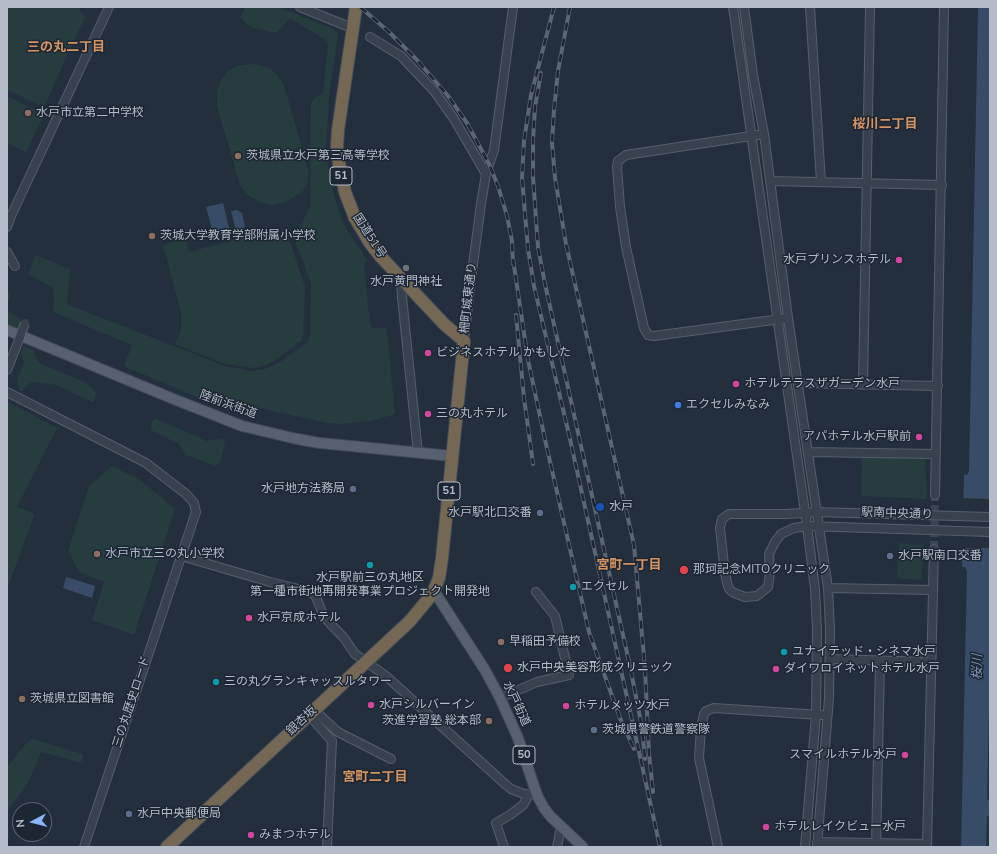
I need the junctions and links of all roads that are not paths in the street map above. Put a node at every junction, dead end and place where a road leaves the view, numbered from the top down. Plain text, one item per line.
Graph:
1 (109, 7) edge
2 (300, 7) edge
3 (513, 7) edge
4 (733, 7) edge
5 (744, 7) edge
6 (810, 7) edge
7 (870, 7) edge
8 (944, 7) edge
9 (356, 10) edge
10 (352, 28) junction
11 (370, 37) dead end
12 (764, 134) junction
13 (751, 135) junction
14 (486, 174) junction
15 (771, 181) junction
16 (821, 182) junction
17 (867, 183) junction
18 (942, 185) junction
19 (7, 227) edge
20 (7, 252) edge
21 (15, 266) dead end
22 (401, 280) junction
23 (788, 318) junction
24 (777, 320) junction
25 (26, 322) dead end
26 (7, 330) edge
27 (464, 341) junction
28 (7, 370) edge
29 (798, 383) junction
30 (863, 385) junction
31 (938, 386) junction
32 (7, 392) edge
33 (808, 452) junction
34 (418, 453) junction
35 (935, 454) junction
36 (452, 456) junction
37 (935, 495) tunnel mouth
38 (817, 512) junction
39 (805, 513) junction
40 (990, 517) edge
41 (807, 526) junction
42 (820, 526) junction
43 (990, 532) edge
44 (934, 549) tunnel mouth
45 (181, 556) junction
46 (828, 588) junction
47 (933, 590) junction
48 (434, 591) junction
49 (536, 592) dead end
50 (830, 659) junction
51 (880, 661) junction
52 (366, 662) junction
53 (931, 662) junction
54 (500, 698) junction
55 (311, 712) junction
56 (816, 715) junction
57 (828, 715) junction
58 (391, 759) dead end
59 (533, 795) junction
60 (561, 827) junction
61 (817, 845) edge
62 (876, 845) edge
63 (927, 846) edge
64 (84, 847) edge
65 (167, 847) edge
66 (327, 847) edge
67 (504, 847) edge
68 (557, 847) edge
69 (583, 847) edge
70 (718, 847) edge
71 (805, 847) edge

1 - 19 street
2 - 10 street
3 - 14 street, 柵町城東通り
4 - 13 street
5 - 12 street
6 - 16 street
7 - 17 street
8 - 18 street
9 - 10 highway, 国道51号 / 51
10 - 22 highway, 国道51号 / 51
11 - 14 street
12 - 13 street
12 - 15 street
13 - 24 street
13 - 24 street
14 - 27 street, 柵町城東通り
15 - 16 street
15 - 23 street
16 - 17 street
17 - 18 street
17 - 30 street
18 - 31 street
20 - 21 street
22 - 27 highway, 国道51号 / 51
22 - 34 street
23 - 24 street
23 - 29 street
24 - 39 street
25 - 28 street, bridge
26 - 34 main road, 陸前浜街道
27 - 36 highway, 柵町城東通り / 51
29 - 30 street
29 - 33 street
30 - 31 street
31 - 35 street
32 - 45 street, 三の丸歴史ロード
33 - 35 street
33 - 38 street
34 - 36 main road, 陸前浜街道
35 - 37 street
36 - 48 highway, 柵町城東通り / 51
38 - 39 street, 駅南中央通り
38 - 40 street, 駅南中央通り
38 - 42 street
39 - 41 street
39 - 41 street, 駅南中央通り
41 - 42 street, 駅南中央通り
41 - 56 street
42 - 43 street, 駅南中央通り
42 - 46 street
44 - 47 street
45 - 52 street
45 - 64 street, 三の丸歴史ロード
46 - 47 street
46 - 50 street
47 - 53 street
48 - 52 highway, 銀杏坂
48 - 54 main road, 水戸街道 / 50
49 - 54 street
50 - 51 street
50 - 57 street
51 - 53 street
51 - 62 street
52 - 55 highway, 銀杏坂
52 - 59 street
53 - 63 street
54 - 59 main road, 水戸街道 / 50
55 - 58 street
55 - 65 highway, 銀杏坂
55 - 66 street
56 - 57 street
56 - 70 street
56 - 71 street
57 - 61 street
59 - 60 main road, 水戸街道 / 50
59 - 67 street
60 - 68 street
60 - 69 main road, 水戸街道 / 50
61 - 62 street
62 - 63 street

